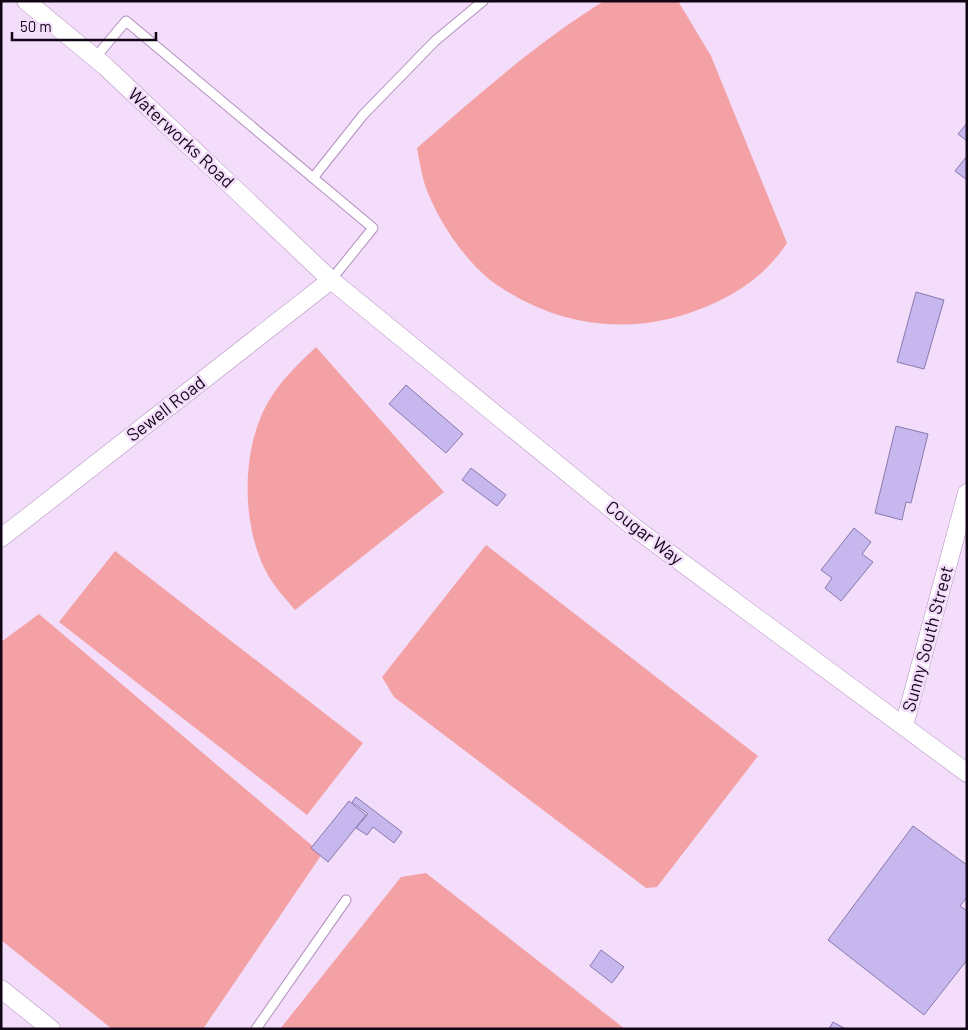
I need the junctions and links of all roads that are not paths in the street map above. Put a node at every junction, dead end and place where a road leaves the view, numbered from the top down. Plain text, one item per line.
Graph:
1 (26, 1) edge
2 (483, 1) edge
3 (95, 58) junction
4 (313, 178) junction
5 (331, 280) junction
6 (967, 494) edge
7 (1, 538) edge
8 (904, 726) junction
9 (967, 773) edge
10 (346, 900) dead end
11 (1, 989) edge
12 (51, 1029) edge
13 (256, 1029) edge

1 - 3 street, Waterworks Road
2 - 4 lane
3 - 4 lane
3 - 5 street, Waterworks Road
4 - 5 lane
5 - 7 street, Sewell Road
5 - 8 street, Cougar Way
6 - 8 street, Sunny South Street
8 - 9 street, Cougar Way
10 - 13 lane
11 - 12 street

